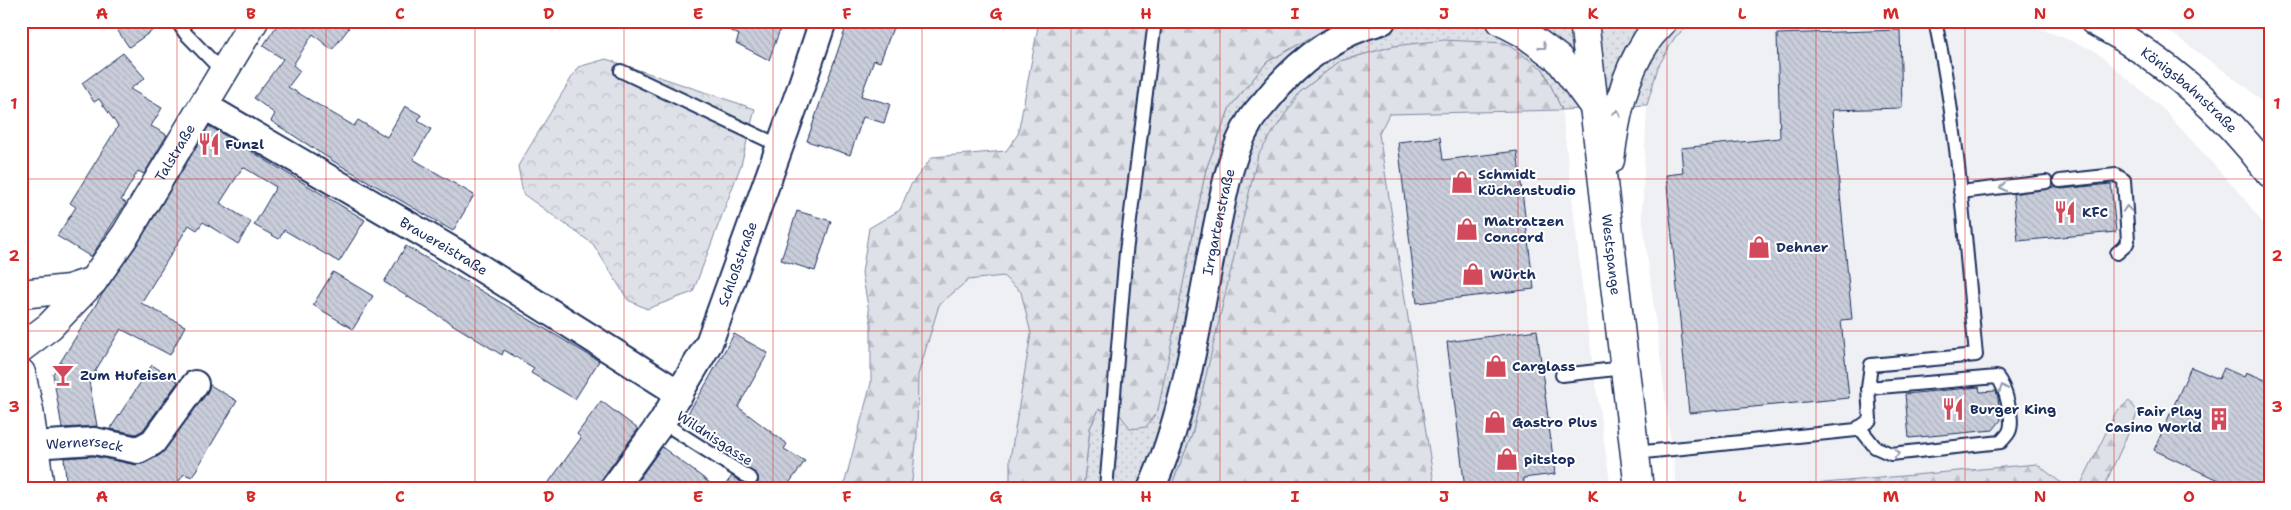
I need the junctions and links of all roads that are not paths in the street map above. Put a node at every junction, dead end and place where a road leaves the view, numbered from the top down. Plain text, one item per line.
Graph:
1 (177, 21) edge
2 (254, 21) edge
3 (823, 21) edge
4 (1155, 21) edge
5 (1382, 21) edge
6 (1501, 21) edge
7 (1584, 21) edge
8 (1663, 21) edge
9 (1935, 21) edge
10 (2094, 21) edge
11 (621, 71) dead end
12 (223, 72) junction
13 (203, 105) junction
14 (1593, 106) junction
15 (780, 146) junction
16 (2270, 173) edge
17 (2060, 181) dead end
18 (2046, 182) dead end
19 (1960, 192) junction
20 (1605, 196) junction
21 (2117, 253) dead end
22 (93, 281) junction
23 (21, 294) edge
24 (21, 348) edge
25 (1624, 368) junction
26 (21, 373) edge
27 (1562, 375) dead end
28 (195, 384) dead end
29 (1868, 388) junction
30 (680, 394) junction
31 (662, 422) junction
32 (1859, 427) junction
33 (29, 433) edge
34 (1635, 452) junction
35 (751, 479) dead end
36 (40, 489) edge
37 (613, 489) edge
38 (1106, 489) edge
39 (1151, 489) edge
40 (1639, 489) edge

1 - 12 lane
2 - 12 street, Talstraße
3 - 15 street, Schloßstraße
4 - 38 lane
5 - 39 street, Irrgartenstraße
6 -> 14 street
7 - 14 street, Westspange
20 -> 8 street
9 - 19 lane
10 - 16 street, Königsbahnstraße
11 - 15 lane
12 - 13 street, Talstraße
13 - 22 street, Talstraße
13 - 30 street, Brauereistraße
14 - 20 street, Westspange
15 - 30 street, Schloßstraße
21 -> 17 lane
18 -> 19 lane
19 - 29 lane
20 - 25 street, Westspange
22 - 23 street
22 - 24 street, Talstraße
25 - 27 lane
25 - 34 street, Westspange
26 - 33 street
28 - 33 street, Wernerseck
29 - 32 lane
32 -> 29 lane
30 - 31 street, Schloßstraße
31 - 35 lane, Wildnisgasse
31 - 37 street, Schloßstraße
32 - 34 lane
33 - 36 street
34 - 40 street, Westspange

